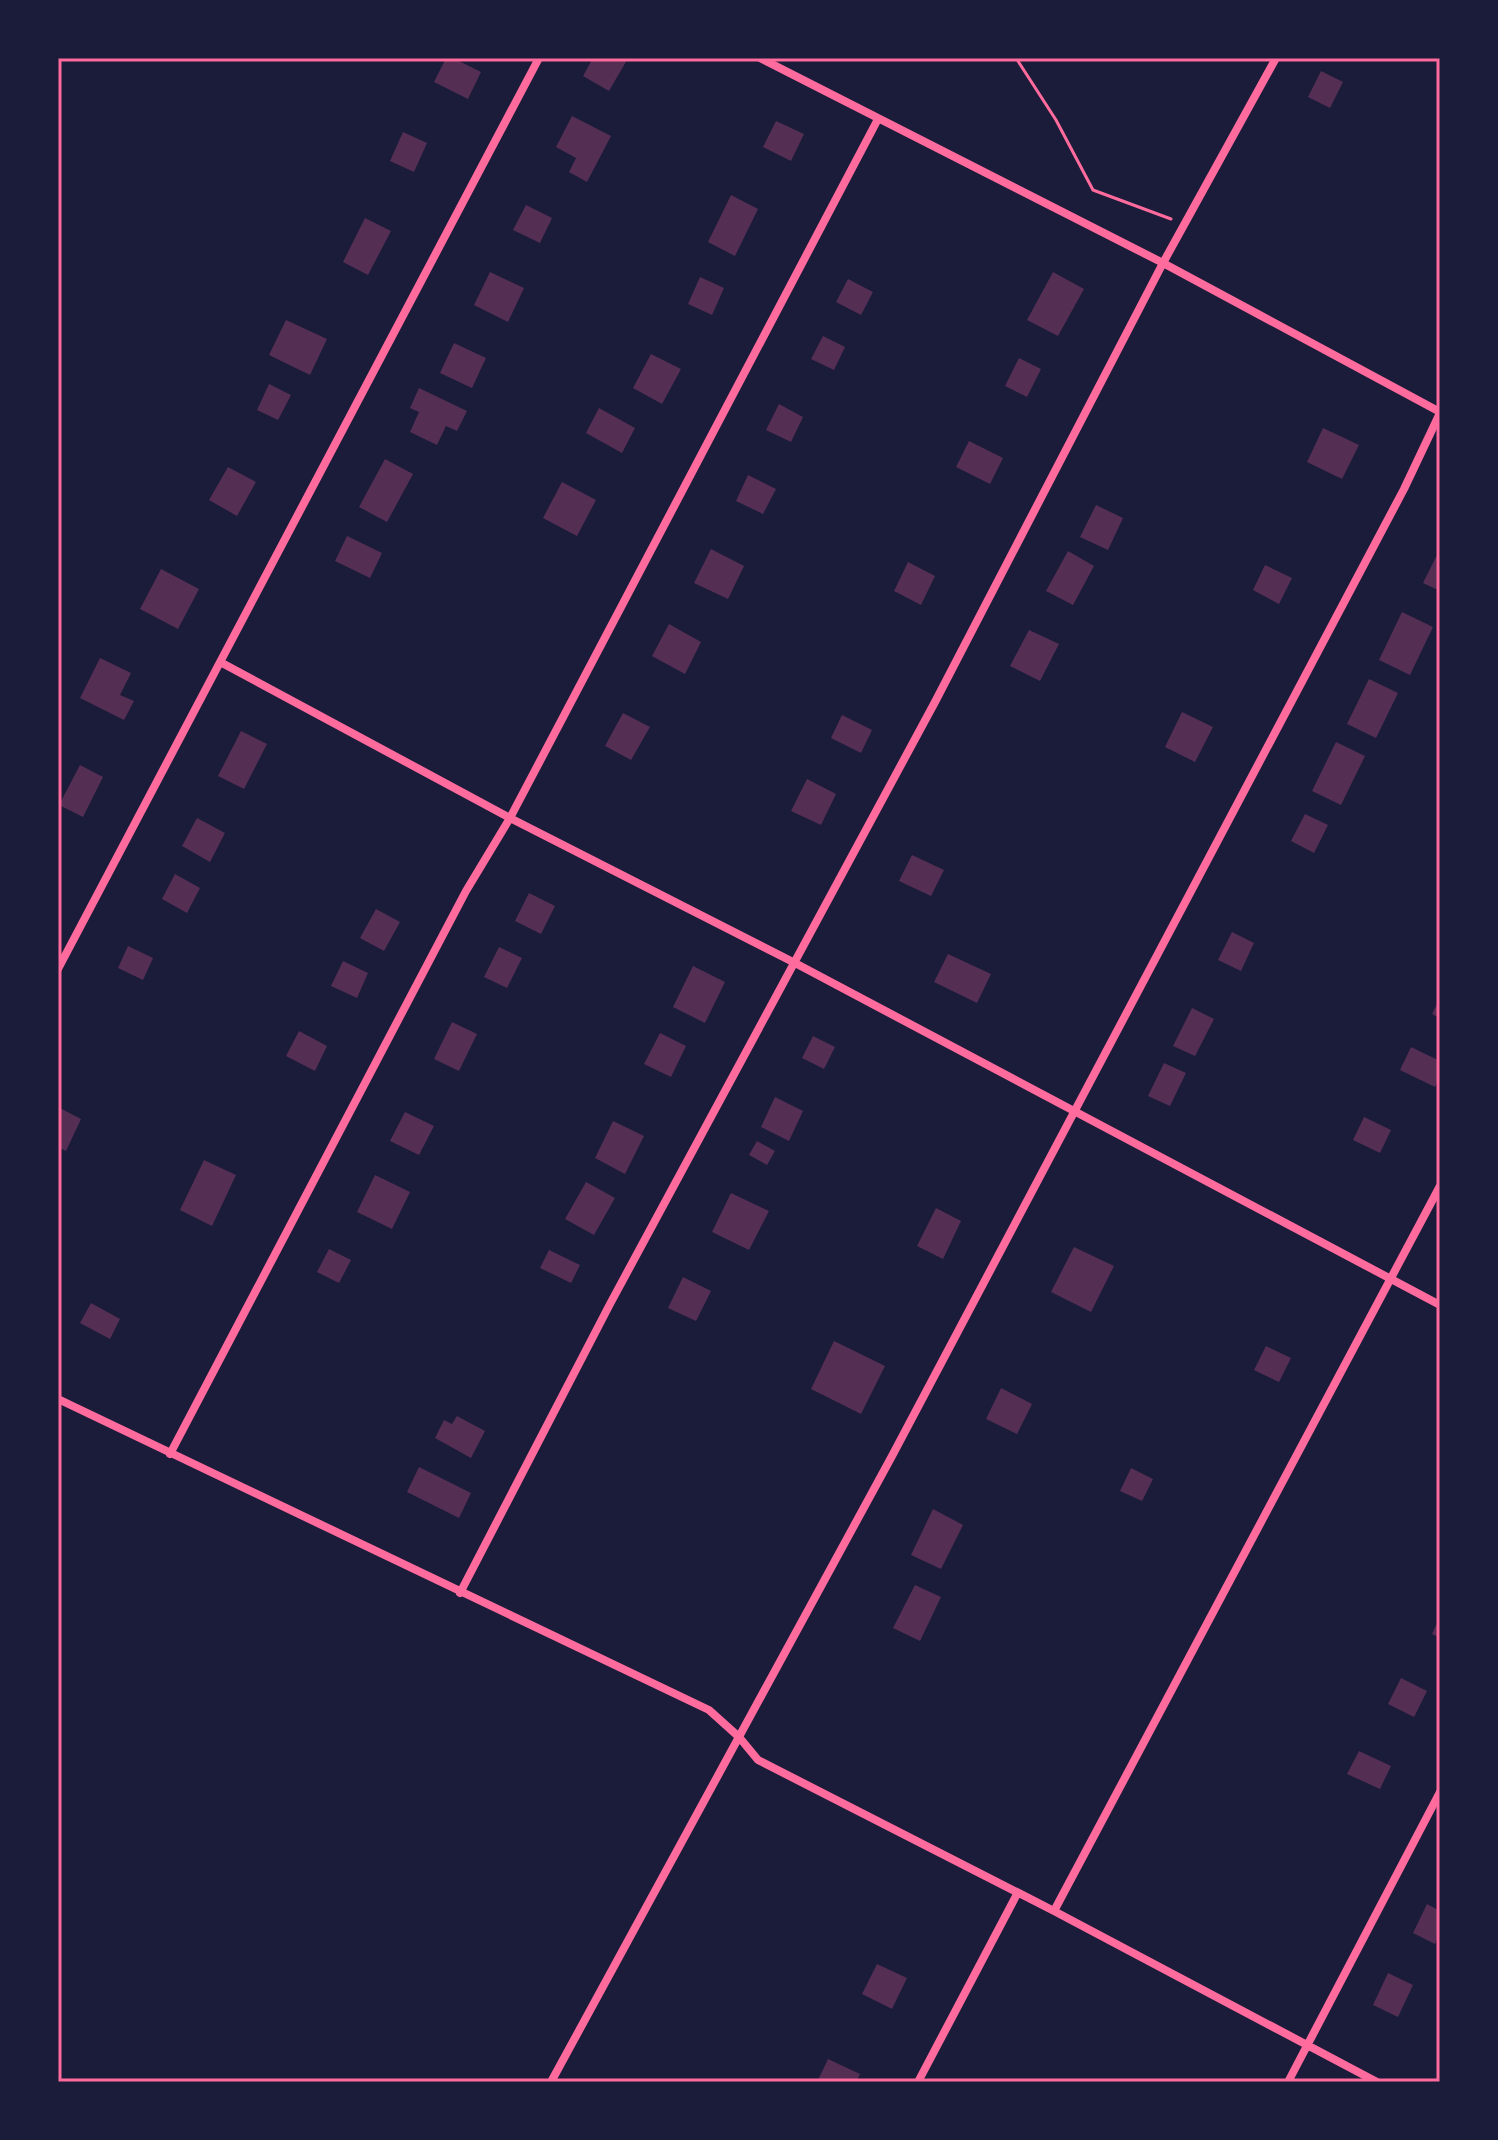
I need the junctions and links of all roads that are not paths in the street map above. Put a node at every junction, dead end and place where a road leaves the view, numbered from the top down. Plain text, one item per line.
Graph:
1 (539, 58) edge
2 (760, 58) edge
3 (1276, 58) edge
4 (878, 119) junction
5 (1163, 263) junction
6 (1440, 412) edge
7 (222, 663) junction
8 (510, 818) junction
9 (795, 963) junction
10 (58, 969) edge
11 (1076, 1112) junction
12 (1440, 1186) edge
13 (1390, 1280) junction
14 (1440, 1305) edge
15 (58, 1399) edge
16 (170, 1454) junction
17 (460, 1593) junction
18 (739, 1737) junction
19 (1440, 1792) edge
20 (1017, 1894) junction
21 (1054, 1911) junction
22 (1308, 2045) junction
23 (551, 2082) edge
24 (918, 2082) edge
25 (1288, 2082) edge
26 (1377, 2082) edge

1 - 7 street
2 - 4 street
3 - 5 street
4 - 5 street
4 - 8 street
5 - 6 street
5 - 9 street
6 - 11 street
7 - 8 street
7 - 10 street
8 - 9 street
8 - 16 street
9 - 11 street
9 - 17 street
11 - 13 street
11 - 18 street
12 - 13 street
13 - 14 street
13 - 21 street
15 - 16 street
16 - 17 street
17 - 18 street
18 - 20 street
18 - 23 street
19 - 22 street
20 - 21 street
20 - 24 street
21 - 22 street
22 - 25 street
22 - 26 street

